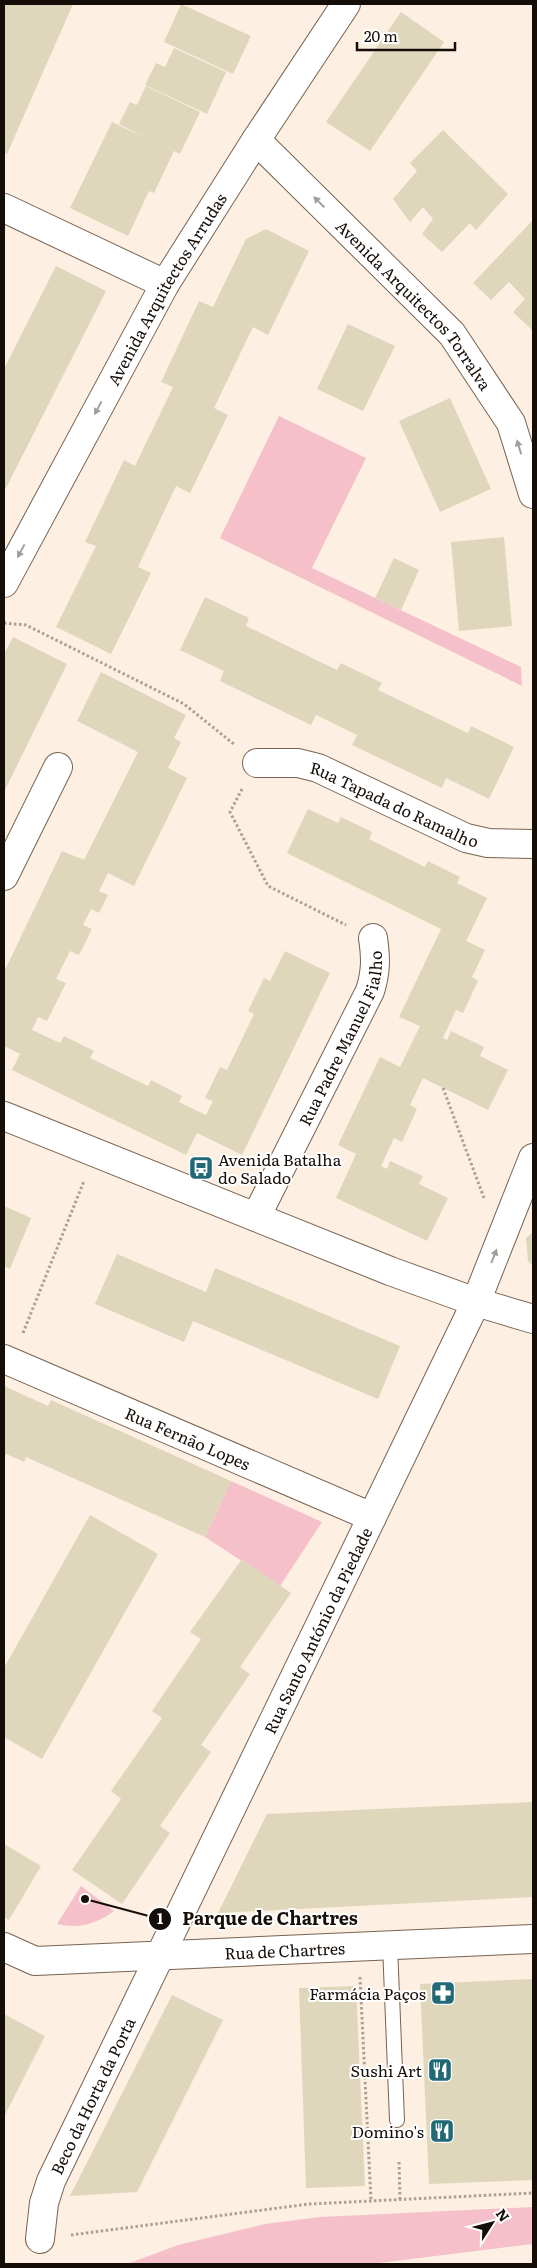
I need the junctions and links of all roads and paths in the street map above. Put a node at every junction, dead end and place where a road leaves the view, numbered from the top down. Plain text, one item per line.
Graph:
1 (346, 4) edge
2 (256, 140) junction
3 (4, 208) edge
4 (165, 284) junction
5 (533, 494) edge
6 (4, 583) edge
7 (4, 622) edge
8 (257, 763) junction
9 (58, 767) dead end
10 (533, 844) edge
11 (4, 876) edge
12 (373, 938) joint
13 (443, 1088) dead end
14 (4, 1116) edge
15 (96, 1153) junction
16 (533, 1158) edge
17 (488, 1207) dead end
18 (256, 1217) junction
19 (476, 1302) junction
20 (533, 1319) edge
21 (7, 1360) edge
22 (372, 1517) junction
23 (533, 1939) edge
24 (390, 1945) junction
25 (358, 1946) junction
26 (4, 1947) edge
27 (158, 1957) junction
28 (397, 2120) dead end
29 (399, 2162) dead end
30 (533, 2194) edge
31 (400, 2200) junction
32 (371, 2201) junction
33 (40, 2239) joint

1 - 2 street, Avenida Arquitectos Arrudas
2 - 4 street, Avenida Arquitectos Arrudas
5 -> 2 street, Avenida Arquitectos Torralva
3 - 4 street
4 -> 6 street, Avenida Arquitectos Arrudas
7 - 8 path
8 - 10 street, Rua Tapada do Ramalho
8 - 12 path
9 - 11 street
12 - 18 street, Rua Padre Manuel Fialho
13 - 17 path
14 - 15 street
15 - 18 street
15 - 21 path
19 -> 16 street
18 - 19 street
19 - 20 street
19 - 22 street, Rua Santo António da Piedade
21 - 22 street, Rua Fernão Lopes
22 - 27 street, Rua Santo António da Piedade
23 - 24 street, Rua de Chartres
24 - 25 street, Rua de Chartres
24 - 28 lane
25 - 27 street, Rua de Chartres
25 - 32 path
26 - 27 street, Rua de Chartres
27 - 33 street, Beco da Horta da Porta
29 - 31 path
30 - 31 path
31 - 32 path
32 - 33 path

